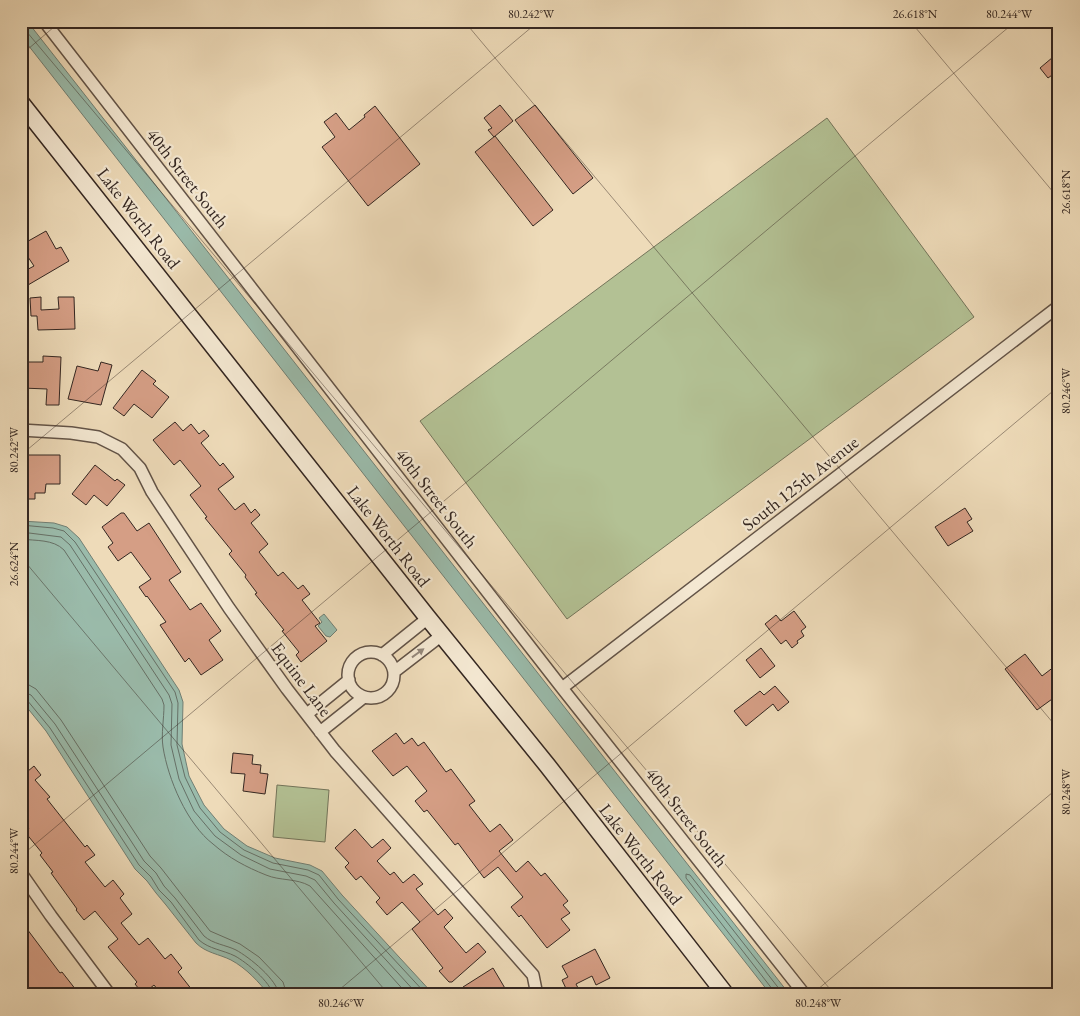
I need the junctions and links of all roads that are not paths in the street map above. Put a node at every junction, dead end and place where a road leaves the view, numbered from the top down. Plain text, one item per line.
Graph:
1 (44, 21) edge
2 (21, 102) edge
3 (1059, 306) edge
4 (21, 430) edge
5 (428, 618) junction
6 (442, 635) junction
7 (382, 655) junction
8 (394, 672) junction
9 (349, 680) junction
10 (562, 688) junction
11 (364, 697) junction
12 (306, 714) junction
13 (320, 732) junction
14 (21, 873) edge
15 (110, 995) edge
16 (537, 995) edge
17 (726, 995) edge
18 (805, 995) edge

1 - 10 street, 40th Street South
2 - 5 street, Lake Worth Road
3 - 10 street, South 125th Avenue
4 - 12 street, Equine Lane
5 - 6 street, Lake Worth Road
5 - 7 street
8 -> 6 street
6 - 17 street, Lake Worth Road
7 - 8 street
7 - 9 street
8 - 11 street
9 - 11 street
9 - 12 street
10 - 18 street, 40th Street South
11 - 13 street
12 - 13 street, Equine Lane
13 - 16 street, Equine Lane
14 - 15 street

